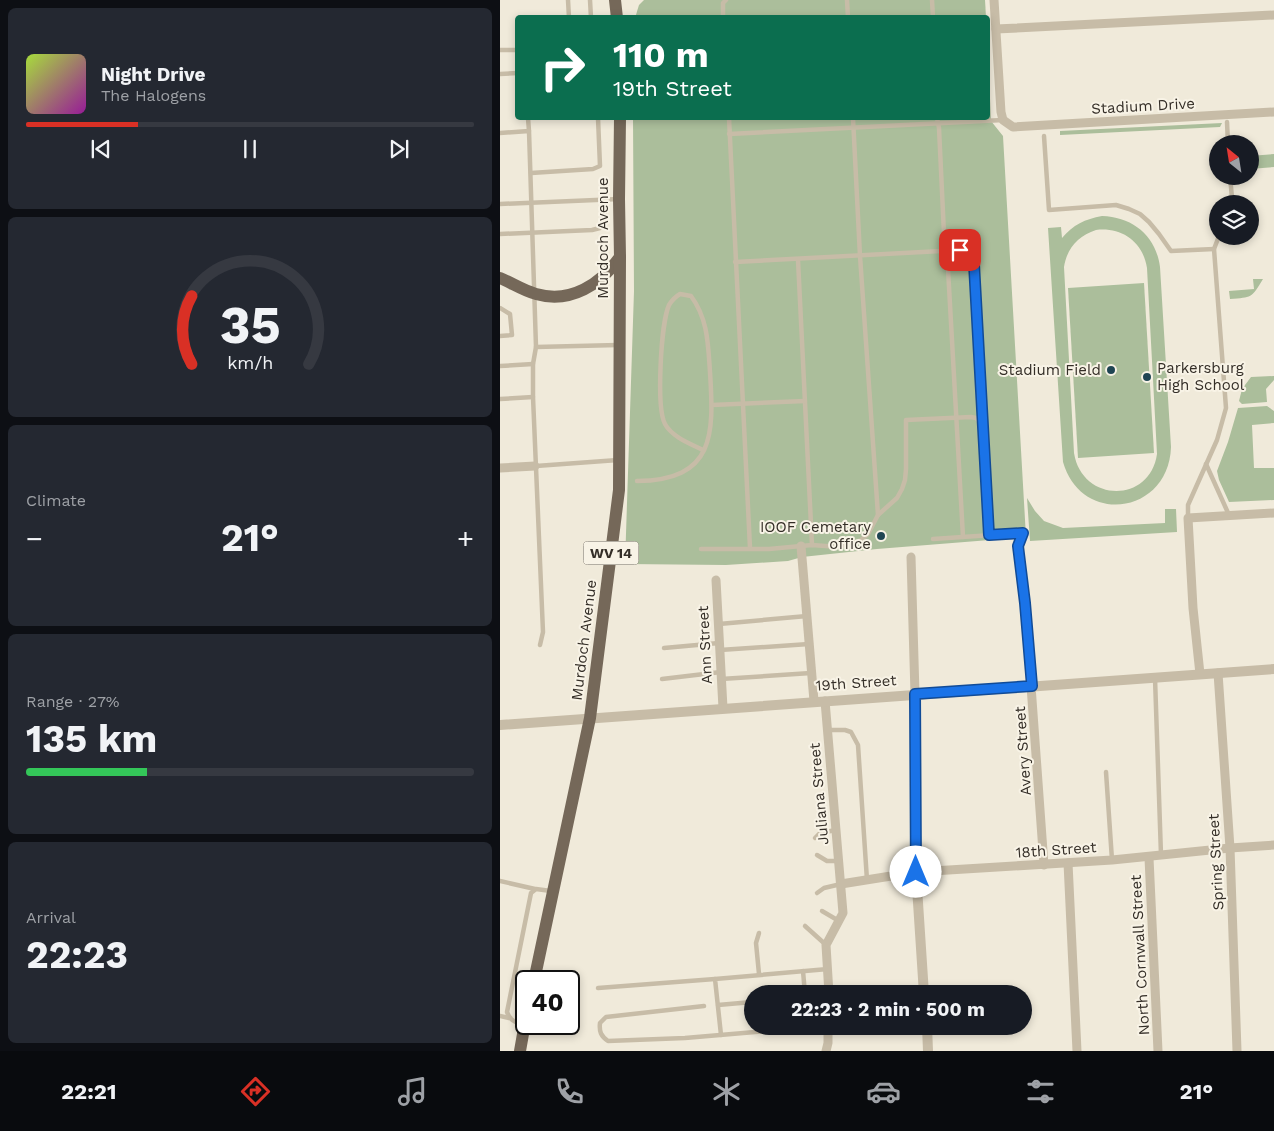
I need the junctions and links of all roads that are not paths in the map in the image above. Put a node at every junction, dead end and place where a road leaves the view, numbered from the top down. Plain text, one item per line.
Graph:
1 (568, 0) edge
2 (590, 0) edge
3 (615, 0) edge
4 (726, 0) edge
5 (847, 0) edge
6 (932, 0) edge
7 (994, 0) edge
8 (569, 15) edge
9 (591, 15) edge
10 (617, 15) edge
11 (723, 15) edge
12 (848, 15) edge
13 (933, 15) edge
14 (1274, 15) edge
15 (996, 29) junction
16 (500, 50) edge
17 (515, 50) edge
18 (515, 73) edge
19 (500, 74) edge
20 (1274, 112) edge
21 (528, 120) edge
22 (598, 120) edge
23 (620, 120) edge
24 (728, 120) edge
25 (853, 120) edge
26 (937, 120) edge
27 (1003, 120) junction
28 (1227, 122) dead end
29 (937, 124) junction
30 (854, 128) junction
31 (530, 131) junction
32 (500, 133) edge
33 (729, 134) junction
34 (1228, 135) edge
35 (1044, 136) dead end
36 (531, 173) junction
37 (604, 199) junction
38 (619, 199) junction
39 (532, 202) junction
40 (500, 204) edge
41 (533, 232) junction
42 (500, 234) edge
43 (1215, 245) edge
44 (1214, 249) junction
45 (947, 251) junction
46 (860, 256) junction
47 (620, 257) junction
48 (798, 260) junction
49 (735, 262) junction
50 (500, 278) edge
51 (535, 294) junction
52 (500, 308) edge
53 (500, 336) edge
54 (620, 345) junction
55 (536, 346) junction
56 (533, 364) junction
57 (500, 366) edge
58 (533, 397) junction
59 (500, 399) edge
60 (805, 401) junction
61 (742, 403) junction
62 (712, 405) junction
63 (957, 418) junction
64 (983, 424) junction
65 (703, 450) junction
66 (619, 460) junction
67 (1206, 464) junction
68 (535, 466) junction
69 (500, 468) edge
70 (637, 481) dead end
71 (1274, 513) edge
72 (878, 515) junction
73 (1229, 515) junction
74 (1188, 518) junction
75 (989, 535) junction
76 (963, 537) junction
77 (934, 539) dead end
78 (812, 545) junction
79 (801, 546) junction
80 (1018, 546) joint
81 (750, 548) junction
82 (701, 549) dead end
83 (911, 557) dead end
84 (716, 580) dead end
85 (807, 616) junction
86 (718, 624) junction
87 (810, 644) junction
88 (540, 645) dead end
89 (720, 647) junction
90 (664, 648) dead end
91 (1274, 669) edge
92 (811, 673) junction
93 (1218, 673) junction
94 (1200, 674) junction
95 (721, 676) junction
96 (1155, 677) junction
97 (662, 679) dead end
98 (1032, 686) junction
99 (915, 694) junction
100 (814, 701) junction
101 (825, 701) junction
102 (723, 708) junction
103 (590, 718) junction
104 (500, 725) edge
105 (828, 730) junction
106 (1106, 772) dead end
107 (836, 830) junction
108 (814, 838) dead end
109 (1274, 845) edge
110 (1230, 848) junction
111 (817, 855) dead end
112 (1161, 856) junction
113 (1149, 858) junction
114 (839, 860) junction
115 (1112, 860) junction
116 (1068, 864) junction
117 (1044, 865) junction
118 (916, 872) junction
119 (868, 880) junction
120 (500, 881) edge
121 (841, 884) junction
122 (536, 889) junction
123 (553, 891) junction
124 (817, 893) dead end
125 (822, 912) dead end
126 (839, 921) junction
127 (805, 926) dead end
128 (758, 932) dead end
129 (826, 945) junction
130 (828, 969) junction
131 (536, 970) edge
132 (803, 971) junction
133 (759, 974) junction
134 (715, 979) junction
135 (804, 985) edge
136 (829, 985) edge
137 (923, 985) edge
138 (598, 988) dead end
139 (744, 1003) edge
140 (718, 1005) junction
141 (704, 1006) dead end
142 (500, 1016) edge
143 (509, 1018) junction
144 (515, 1019) edge
145 (744, 1033) edge
146 (523, 1035) edge
147 (721, 1035) junction
148 (828, 1035) edge
149 (927, 1035) edge
150 (520, 1051) edge
151 (826, 1051) edge
152 (928, 1051) edge
153 (1077, 1051) edge
154 (1158, 1051) edge
155 (1237, 1051) edge

1 - 8 lane
2 - 9 lane
3 - 10 main road
4 - 11 lane
5 - 12 lane
6 - 13 lane
7 - 15 street
14 - 15 street
15 - 27 street
16 - 17 lane
18 - 19 lane
20 - 27 street, Stadium Drive
21 - 31 lane
22 - 36 lane
23 - 38 main road, Murdoch Avenue / WV 14
24 - 33 lane
25 - 30 lane
26 - 29 lane
27 - 29 lane
28 - 34 lane
29 - 30 lane
29 - 45 lane
30 - 33 lane
30 - 46 lane
31 - 32 lane
31 - 36 lane
33 - 49 lane
35 - 44 lane
36 - 39 lane
37 - 38 lane
37 - 39 lane
37 - 41 lane
38 - 47 main road, Murdoch Avenue / WV 14
39 - 40 lane
39 - 41 lane
41 - 42 lane
41 - 51 lane
43 - 44 lane
44 - 67 lane
45 - 46 lane
45 - 63 lane
45 - 64 lane
46 - 48 lane
46 - 72 lane
47 - 51 main road
47 - 54 main road, Murdoch Avenue / WV 14
48 - 49 lane
48 - 60 lane
49 - 61 lane
50 - 51 main road
51 - 55 lane
52 - 53 lane
54 - 55 lane
54 - 66 main road, Murdoch Avenue / WV 14
55 - 56 lane
56 - 57 lane
56 - 58 lane
58 - 59 lane
58 - 68 lane
60 - 61 lane
60 - 78 lane
61 - 62 lane
61 - 81 lane
62 - 65 lane
62 - 65 lane
63 - 64 lane
63 - 72 lane
63 - 76 lane
64 - 75 lane
65 - 70 lane
66 - 68 lane
66 - 103 main road, Murdoch Avenue / WV 14
67 - 73 lane
67 - 74 lane
68 - 69 street
68 - 88 lane
71 - 73 street
72 - 78 lane
73 - 74 street
74 - 94 street
75 - 76 lane
75 - 80 lane
76 - 77 lane
78 - 79 lane
79 - 81 lane
79 - 85 street
80 - 98 street, Avery Street
81 - 82 lane
83 - 99 street
84 - 86 street, Ann Street
85 - 86 lane
85 - 87 street
86 - 89 street, Ann Street
87 - 89 lane
87 - 92 street
89 - 90 lane
89 - 95 street, Ann Street
91 - 93 street, 19th Street
92 - 95 lane
92 - 100 street
93 - 94 street, 19th Street
93 - 110 street, Spring Street
94 - 96 street, 19th Street
95 - 97 lane
95 - 102 street, Ann Street
96 - 98 street, 19th Street
96 - 112 lane
98 - 99 street, 19th Street
98 - 117 street, Avery Street
99 - 101 street, 19th Street
99 - 118 street
100 - 101 street, 19th Street
100 - 102 street, 19th Street
101 - 105 street, Juliana Street
102 - 103 street, 19th Street
103 - 104 street, 19th Street
103 - 123 main road, Murdoch Avenue / WV 14
105 - 107 street, Juliana Street
105 - 119 lane
106 - 115 lane
107 - 108 lane
107 - 114 street, Juliana Street
109 - 110 street, 18th Street
110 - 112 street, 18th Street
110 - 155 street, Spring Street
111 - 114 lane
112 - 113 street, 18th Street
113 - 115 street, 18th Street
113 - 154 street, North Cornwall Street
114 - 121 street, Juliana Street
115 - 116 street, 18th Street
116 - 117 street, 18th Street
116 - 153 street
117 - 118 street, 18th Street
118 - 119 street, 18th Street
118 - 137 street
119 - 121 street, 18th Street
120 - 122 lane
121 - 124 lane
121 - 126 street, Juliana Street
122 - 123 lane
122 - 143 lane
123 - 131 main road, Murdoch Avenue / WV 14
125 - 126 lane
126 - 129 street
127 - 129 lane
128 - 133 lane
129 - 130 street
130 - 132 lane
130 - 136 street
132 - 133 lane
132 - 135 lane
133 - 134 lane
134 - 138 lane
134 - 140 lane
139 - 140 lane
140 - 147 lane
141 - 147 lane
142 - 143 lane
143 - 144 lane
145 - 147 lane
146 - 150 main road
148 - 151 street
149 - 152 street

